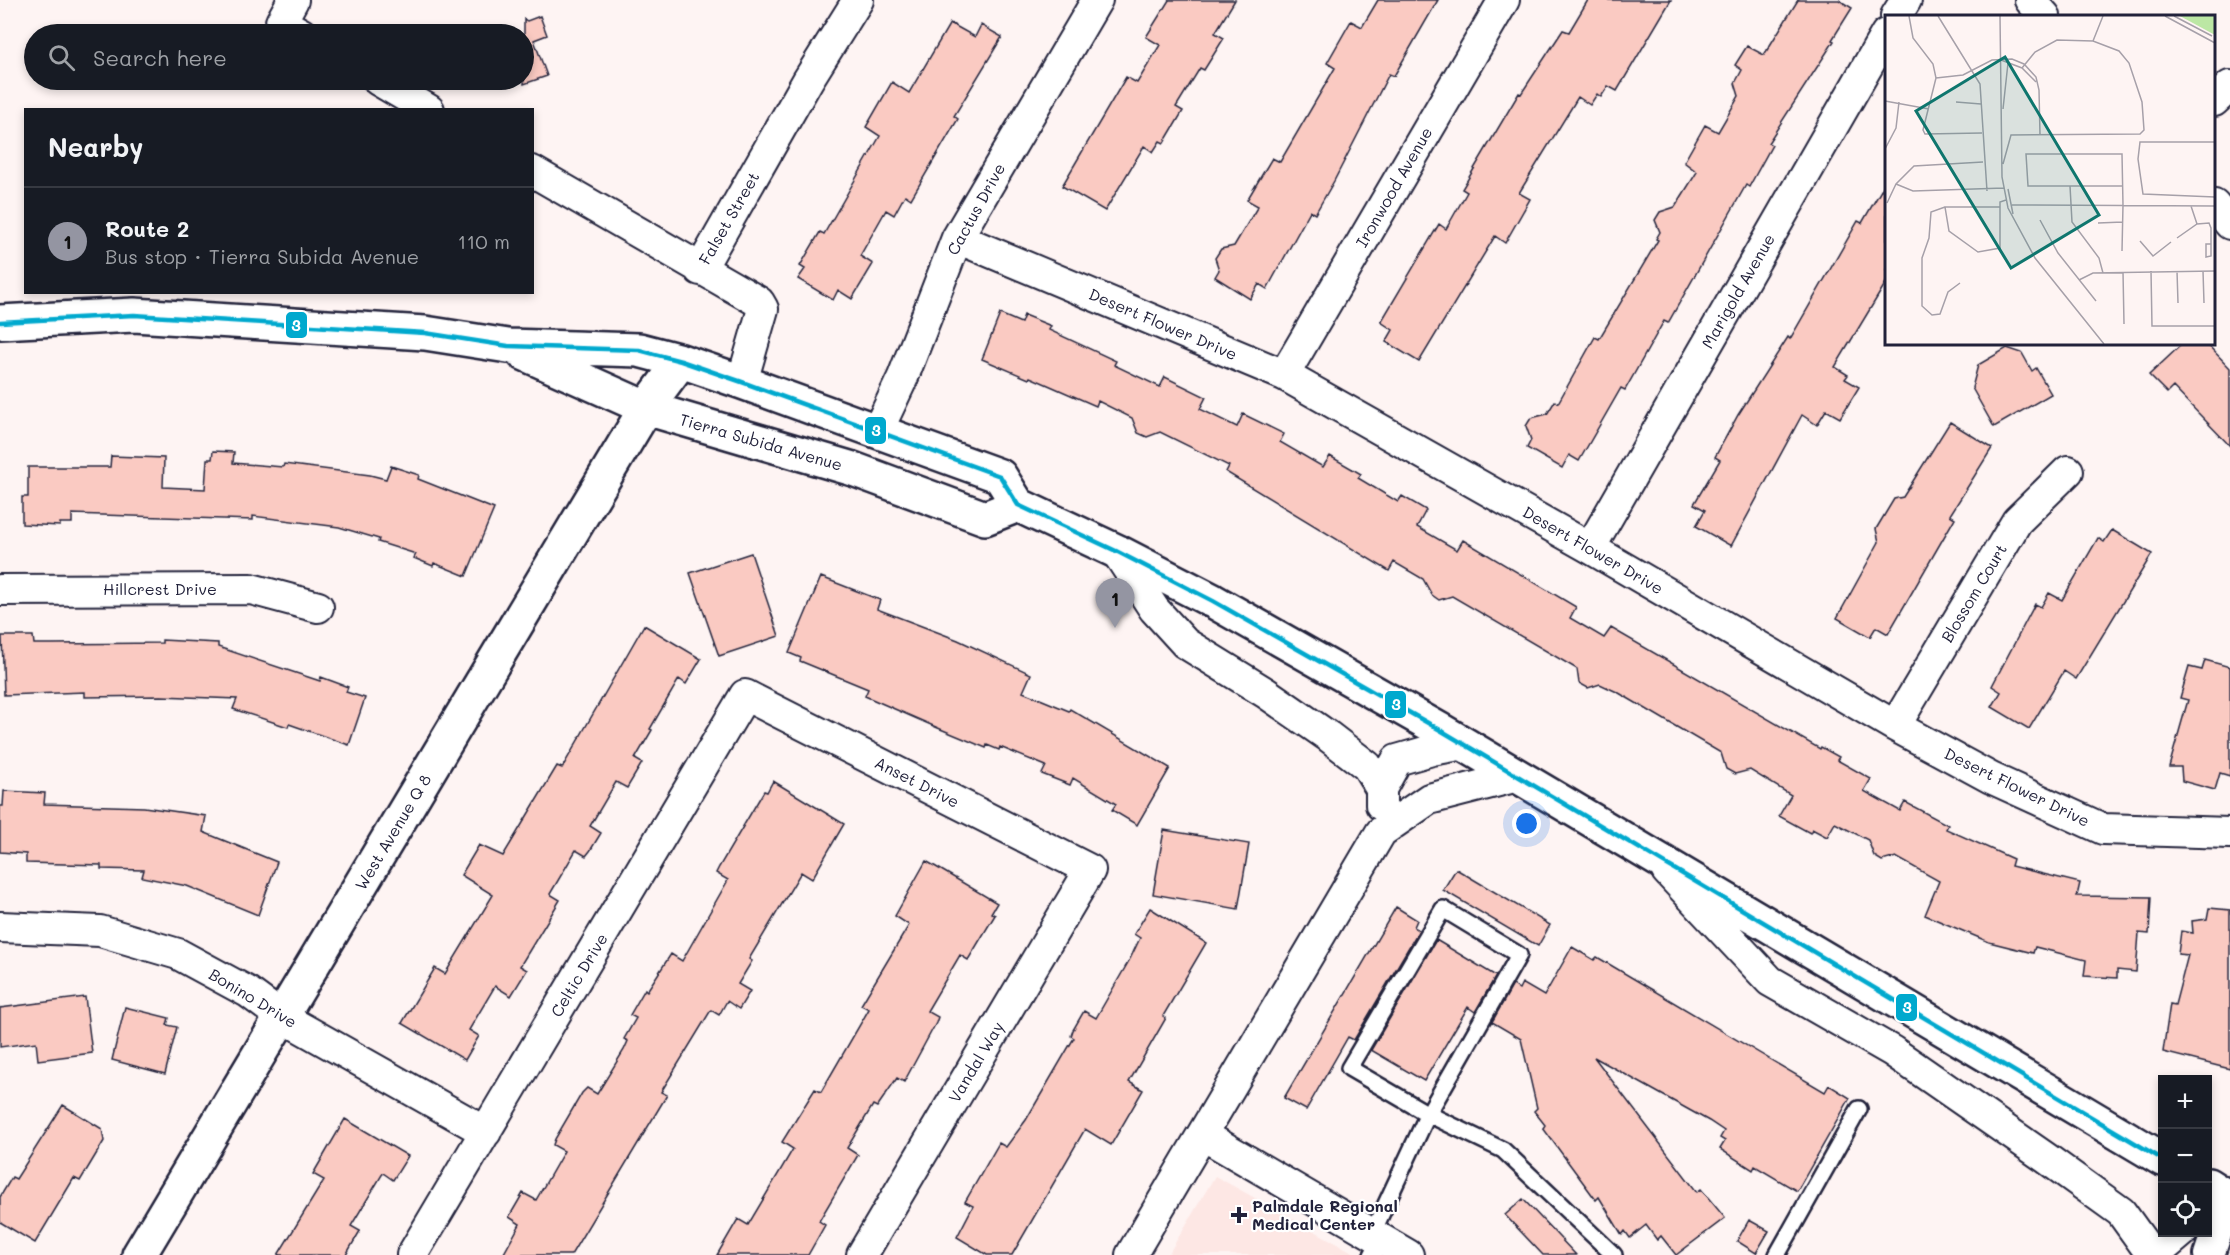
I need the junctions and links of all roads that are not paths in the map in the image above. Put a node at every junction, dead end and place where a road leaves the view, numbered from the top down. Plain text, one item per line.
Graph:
1 (293, 0) edge
2 (858, 0) edge
3 (1098, 0) edge
4 (1504, 0) edge
5 (1906, 0) edge
6 (2030, 0) edge
7 (1897, 15) edge
8 (2044, 15) edge
9 (284, 24) edge
10 (1885, 36) edge
11 (2230, 86) edge
12 (395, 90) edge
13 (2215, 100) edge
14 (426, 108) edge
15 (534, 172) edge
16 (2215, 206) edge
17 (2230, 224) edge
18 (957, 238) junction
19 (699, 270) junction
20 (0, 322) edge
21 (508, 346) junction
22 (681, 361) junction
23 (1284, 375) junction
24 (742, 382) junction
25 (646, 408) junction
26 (878, 430) junction
27 (2068, 471) dead end
28 (1018, 505) junction
29 (1590, 548) junction
30 (1116, 551) junction
31 (0, 590) edge
32 (318, 607) dead end
33 (745, 695) joint
34 (1895, 726) junction
35 (1465, 744) junction
36 (1518, 776) junction
37 (1381, 789) junction
38 (1381, 832) junction
39 (2230, 834) edge
40 (1652, 856) junction
41 (1090, 870) joint
42 (0, 927) edge
43 (282, 1017) junction
44 (1859, 1108) dead end
45 (1428, 1114) junction
46 (486, 1132) junction
47 (1203, 1135) junction
48 (2158, 1156) edge
49 (2221, 1197) edge
50 (2177, 1237) edge
51 (1375, 1243) edge
52 (140, 1255) edge
53 (412, 1255) edge
54 (862, 1255) edge
55 (1131, 1255) edge
56 (1408, 1255) edge
57 (1614, 1255) edge
58 (1777, 1255) edge
59 (2154, 1255) edge
60 (2210, 1255) edge

1 - 9 street
2 - 19 street, Falset Street
3 - 18 street, Cactus Drive
4 - 23 street, Ironwood Avenue
5 - 7 street
6 - 8 street
10 - 29 street, Marigold Avenue
11 - 13 street
12 - 14 street
15 - 19 street, Falset Street
16 - 17 street
18 - 23 street, Desert Flower Drive
18 - 26 street, Cactus Drive
19 - 24 street
20 - 21 main road, Tierra Subida Avenue
21 - 22 main road, Tierra Subida Avenue
21 - 25 main road, Tierra Subida Avenue
22 - 24 main road, Tierra Subida Avenue
22 - 25 main road, West Avenue Q 8
23 - 29 street, Desert Flower Drive
24 - 26 main road, Tierra Subida Avenue
25 - 28 main road, Tierra Subida Avenue
25 - 43 main road, West Avenue Q 8
26 - 28 main road, Tierra Subida Avenue
27 - 34 street, Blossom Court
28 - 30 main road
29 - 34 street, Desert Flower Drive
30 - 35 main road
30 - 37 street
31 - 32 street, Hillcrest Drive
33 - 41 street, Anset Drive
33 - 46 street, Celtic Drive
34 - 39 street, Desert Flower Drive
35 - 36 main road
35 - 37 street
36 - 38 street
36 - 40 main road
37 - 38 street
38 - 47 street
40 - 48 main road
40 - 59 street
41 - 54 street, Vandal Way
42 - 43 street, Bonino Drive
43 - 46 street, Bonino Drive
43 - 52 main road, West Avenue Q 8
44 - 58 lane
45 - 45 lane
45 - 51 lane
45 - 57 lane
46 - 53 street, Celtic Drive
47 - 51 street
47 - 55 street
49 - 60 street
50 - 59 street
51 - 56 street

